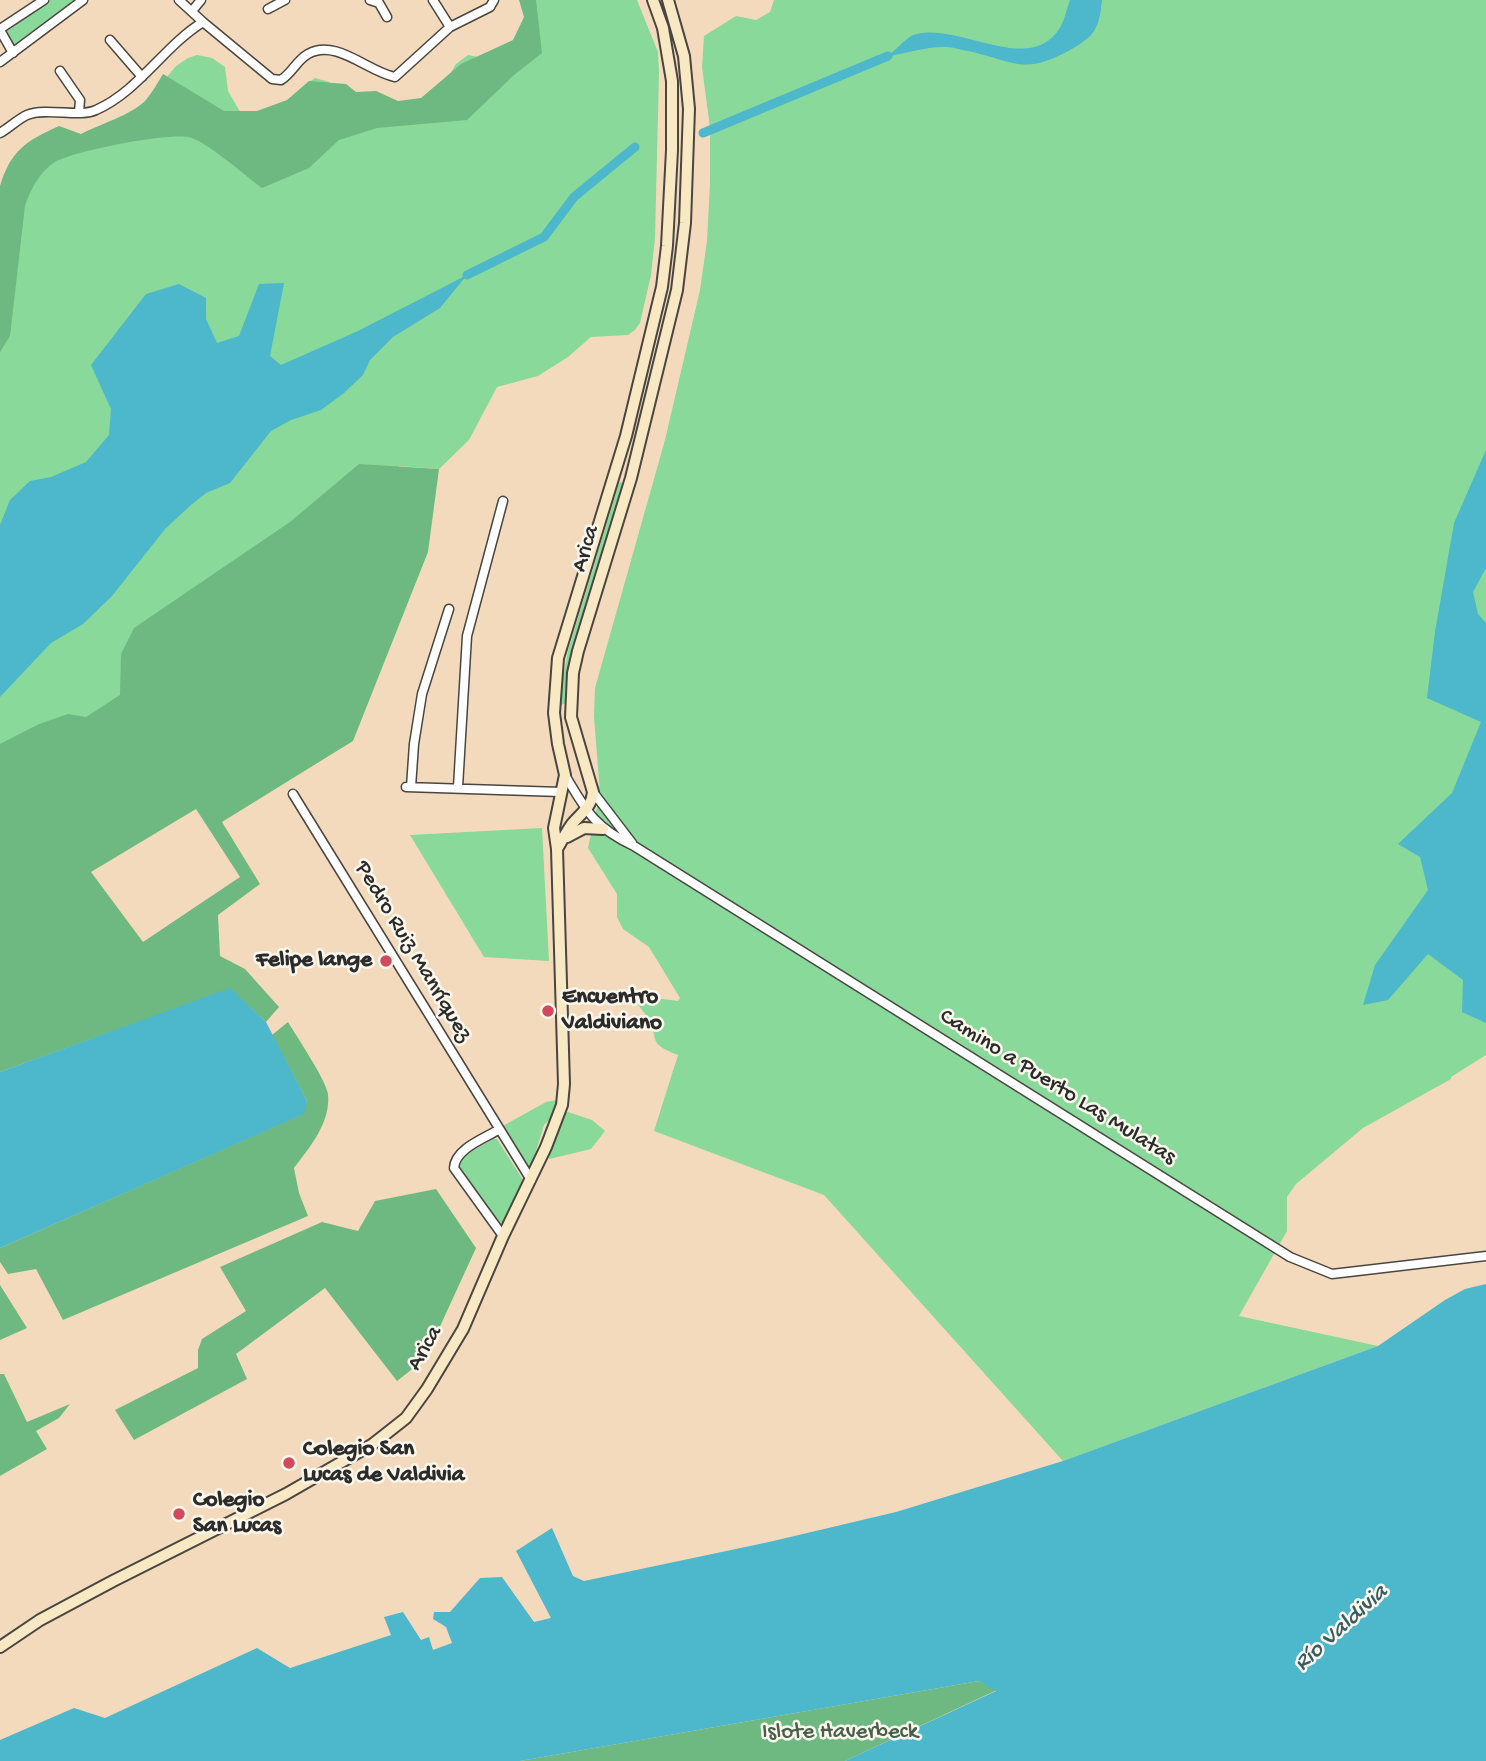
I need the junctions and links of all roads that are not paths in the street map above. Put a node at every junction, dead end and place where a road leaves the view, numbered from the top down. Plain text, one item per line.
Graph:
1 (44, 0) edge
2 (83, 0) edge
3 (178, 0) edge
4 (201, 0) edge
5 (285, 0) edge
6 (433, 0) edge
7 (494, 0) edge
8 (653, 0) edge
9 (668, 0) edge
10 (377, 1) edge
11 (268, 9) dead end
12 (192, 11) junction
13 (387, 17) dead end
14 (203, 22) junction
15 (450, 27) junction
16 (0, 29) edge
17 (110, 40) dead end
18 (13, 53) junction
19 (0, 62) edge
20 (60, 71) dead end
21 (142, 77) junction
22 (79, 111) junction
23 (0, 133) edge
24 (503, 501) dead end
25 (449, 609) dead end
26 (565, 775) junction
27 (458, 787) junction
28 (561, 792) junction
29 (593, 792) junction
30 (293, 794) dead end
31 (586, 810) junction
32 (603, 829) junction
33 (560, 845) junction
34 (634, 846) junction
35 (498, 1129) junction
36 (531, 1180) junction
37 (503, 1236) junction
38 (1486, 1256) edge
39 (0, 1647) edge

1 - 16 street
2 - 18 street
3 - 12 street
4 - 12 street
5 - 11 street
6 - 15 street
7 - 15 street
8 - 26 main road, Arica
9 - 29 main road, Arica
10 - 13 street
12 - 14 street
14 - 15 street
14 - 21 street
16 - 18 street
17 - 21 street
18 - 19 street
20 - 22 street
21 - 22 street
22 - 23 street
24 - 27 street
25 - 27 street
26 - 28 main road, Arica
26 - 31 street, Camino a Puerto Las Mulatas
27 - 28 street
28 - 33 main road, Arica
29 - 31 main road
29 - 34 street, Camino a Puerto Las Mulatas
30 - 35 street, Pedro Ruiz Manríquez
31 - 32 street, Camino a Puerto Las Mulatas
31 - 33 main road
32 - 33 main road
32 - 34 street, Camino a Puerto Las Mulatas
33 - 36 main road, Arica
34 - 38 street, Camino a Puerto Las Mulatas
35 - 36 street, Pedro Ruiz Manríquez
35 - 37 street
36 - 37 main road, Arica
37 - 39 main road, Arica

